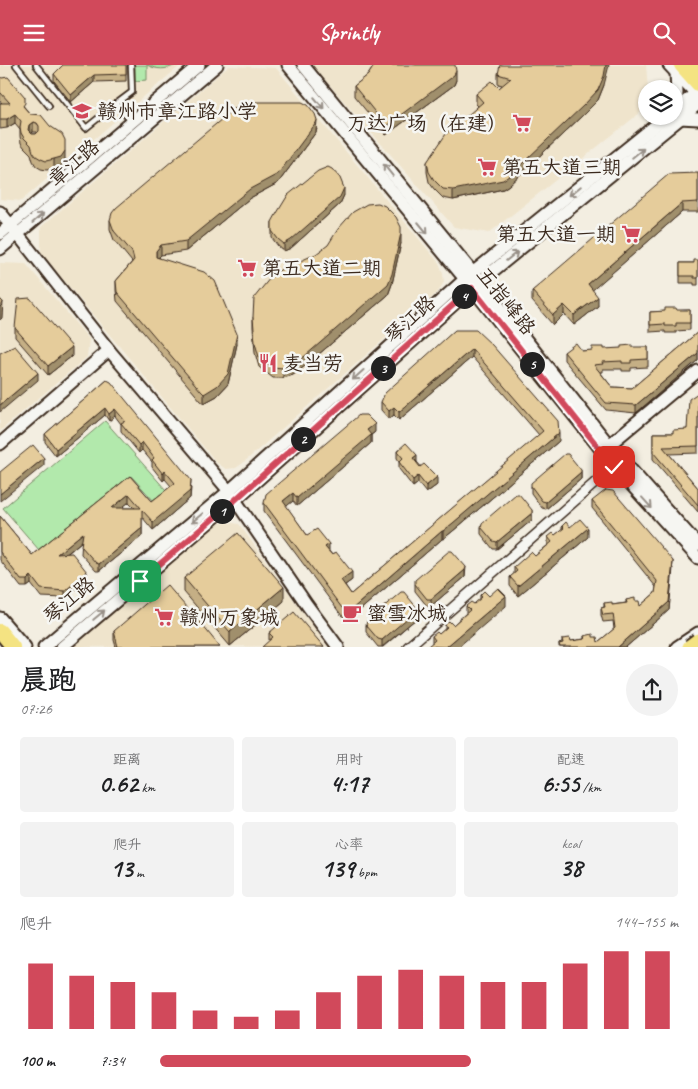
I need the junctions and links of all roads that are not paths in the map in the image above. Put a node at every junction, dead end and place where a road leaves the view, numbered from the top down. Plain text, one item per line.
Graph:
1 (16, 65) edge
2 (36, 65) edge
3 (132, 65) edge
4 (199, 65) edge
5 (217, 65) edge
6 (288, 65) edge
7 (303, 65) edge
8 (694, 65) edge
9 (675, 67) edge
10 (698, 69) edge
11 (676, 80) edge
12 (698, 94) edge
13 (116, 104) junction
14 (49, 106) dead end
15 (683, 106) edge
16 (683, 116) edge
17 (698, 119) edge
18 (133, 122) junction
19 (661, 125) edge
20 (0, 212) edge
21 (15, 230) junction
22 (0, 234) edge
23 (0, 249) edge
24 (472, 281) junction
25 (109, 350) junction
26 (698, 371) edge
27 (0, 444) edge
28 (610, 445) junction
29 (614, 467) junction
30 (232, 496) junction
31 (698, 545) edge
32 (698, 558) edge
33 (0, 618) edge
34 (0, 631) edge
35 (698, 631) edge
36 (698, 641) edge
37 (684, 646) edge
38 (14, 647) edge
39 (25, 647) edge
40 (44, 647) edge
41 (62, 647) edge
42 (338, 647) edge
43 (408, 647) edge

1 - 14 lane
2 - 13 lane
3 - 13 lane
4 - 18 main road, 章江路
21 -> 5 main road, 章江路
6 -> 24 main road, 五指峰路
24 -> 7 main road, 五指峰路
8 - 10 main road
9 - 11 main road
9 - 12 main road
12 - 15 main road, 琴江路
13 - 18 lane
16 - 17 main road
18 - 21 main road, 章江路
19 - 24 main road, 琴江路
20 - 21 main road
21 - 22 main road, 章江路
21 - 23 main road, 章江路
21 - 25 main road
24 - 28 main road, 五指峰路
24 - 29 main road, 五指峰路
24 - 30 main road, 琴江路
25 - 27 main road
25 - 30 main road
26 - 28 main road
28 - 31 main road, 五指峰路
29 -> 32 main road, 五指峰路
29 - 43 street
30 -> 40 main road, 琴江路
41 -> 30 main road, 琴江路
30 - 42 main road
33 - 39 main road
34 - 38 main road
35 - 37 main road
36 - 37 highway, bridge

